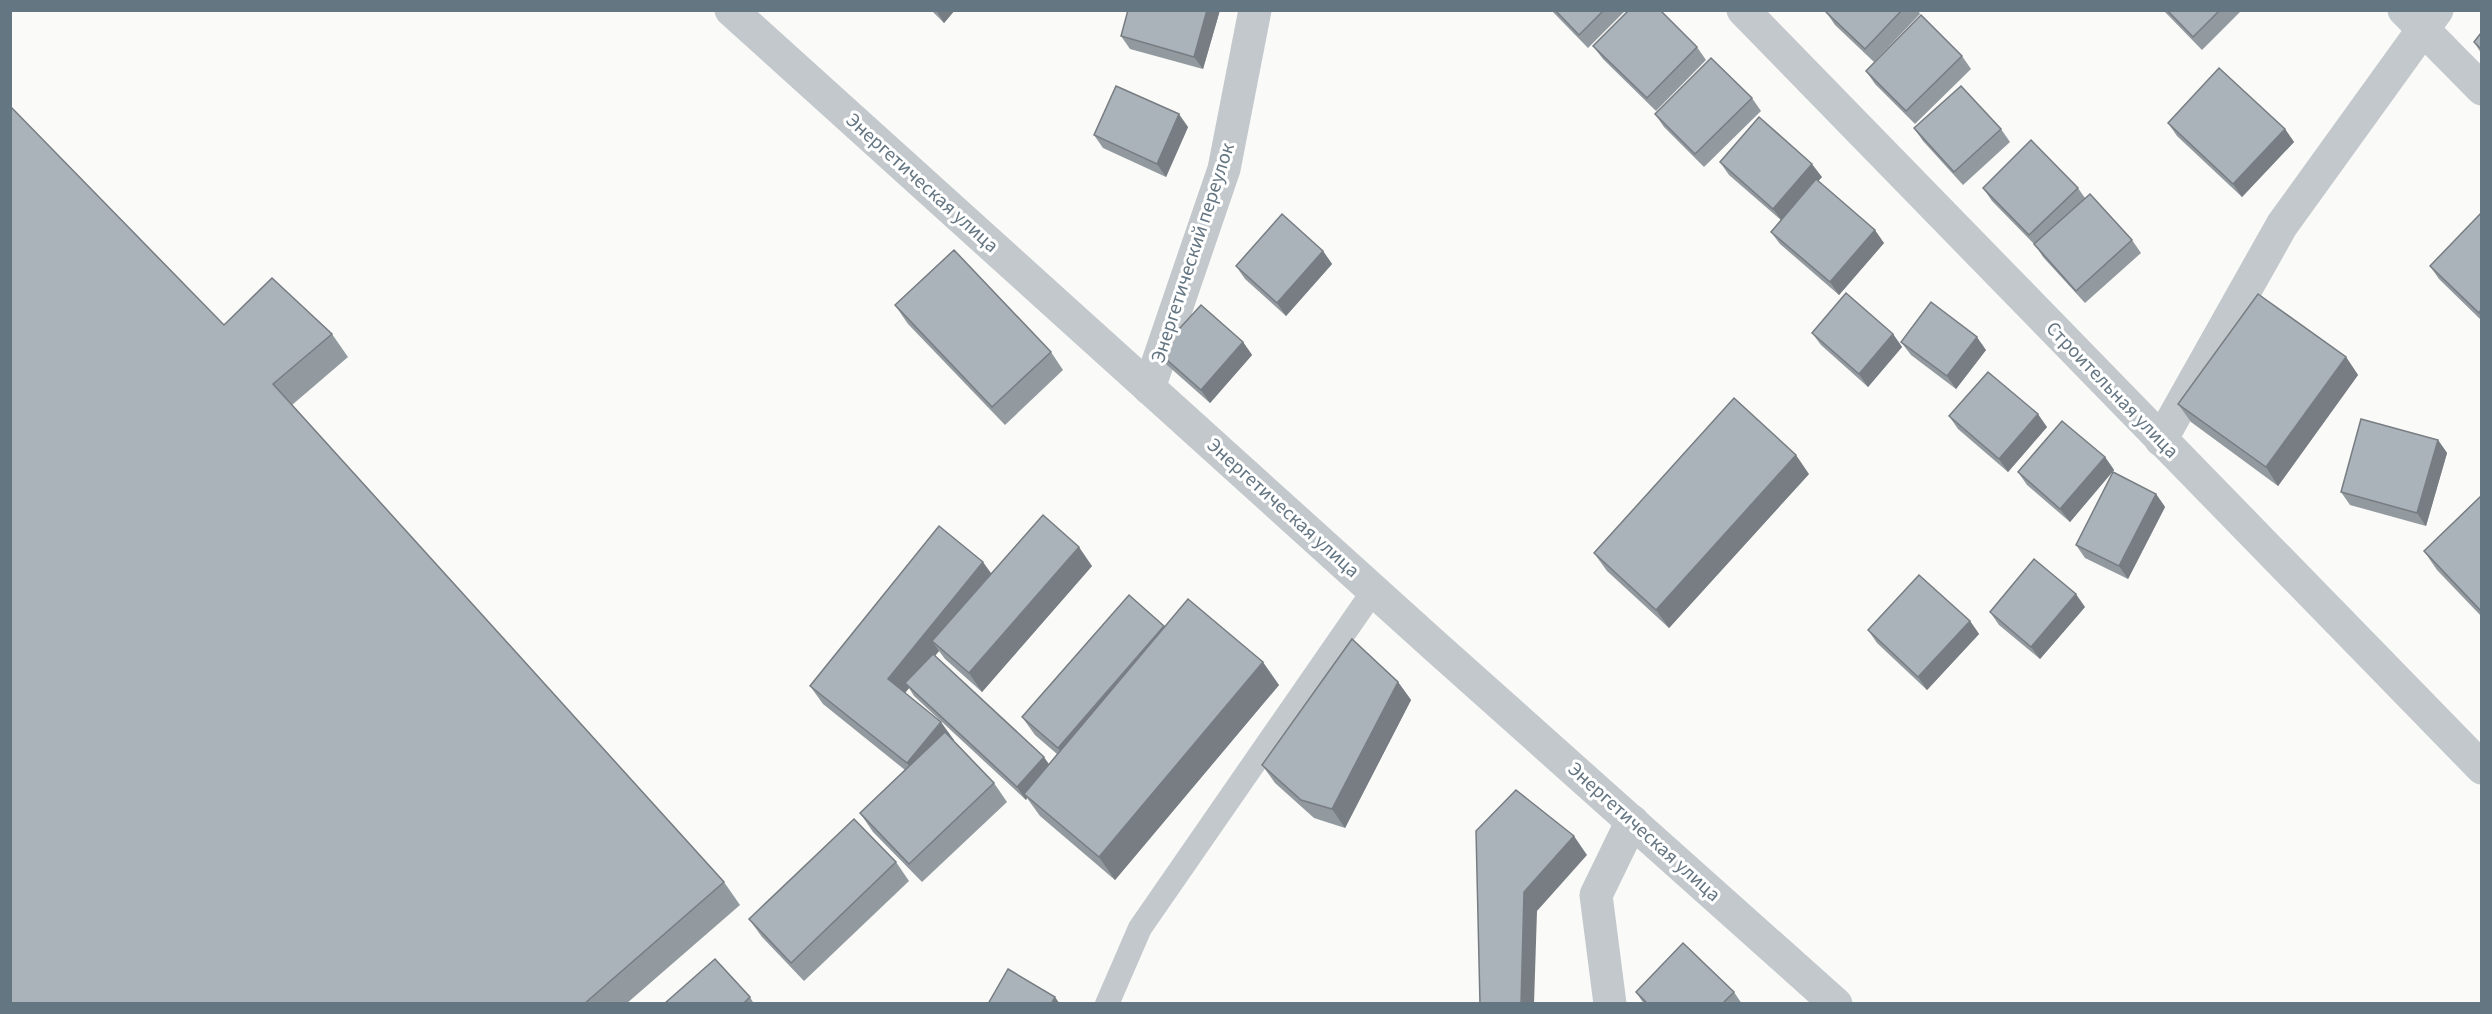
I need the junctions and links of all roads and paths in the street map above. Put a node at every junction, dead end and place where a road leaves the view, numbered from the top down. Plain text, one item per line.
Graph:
1 (731, 10) edge
2 (1255, 10) edge
3 (1743, 10) edge
4 (2421, 17) edge
5 (2481, 89) edge
6 (1149, 388) junction
7 (2161, 440) junction
8 (1374, 590) junction
9 (2481, 768) edge
10 (1632, 821) junction
11 (1107, 1004) edge
12 (1610, 1004) edge
13 (1836, 1004) edge

1 - 6 street, Энергетическая улица
2 - 6 street, Энергетический переулок
3 - 7 street, Строительная улица
4 - 5 street
4 - 7 street
6 - 8 street, Энергетическая улица
7 - 9 street, Строительная улица
8 - 10 street, Энергетическая улица
8 - 11 lane
10 - 12 street
10 - 13 street, Энергетическая улица

